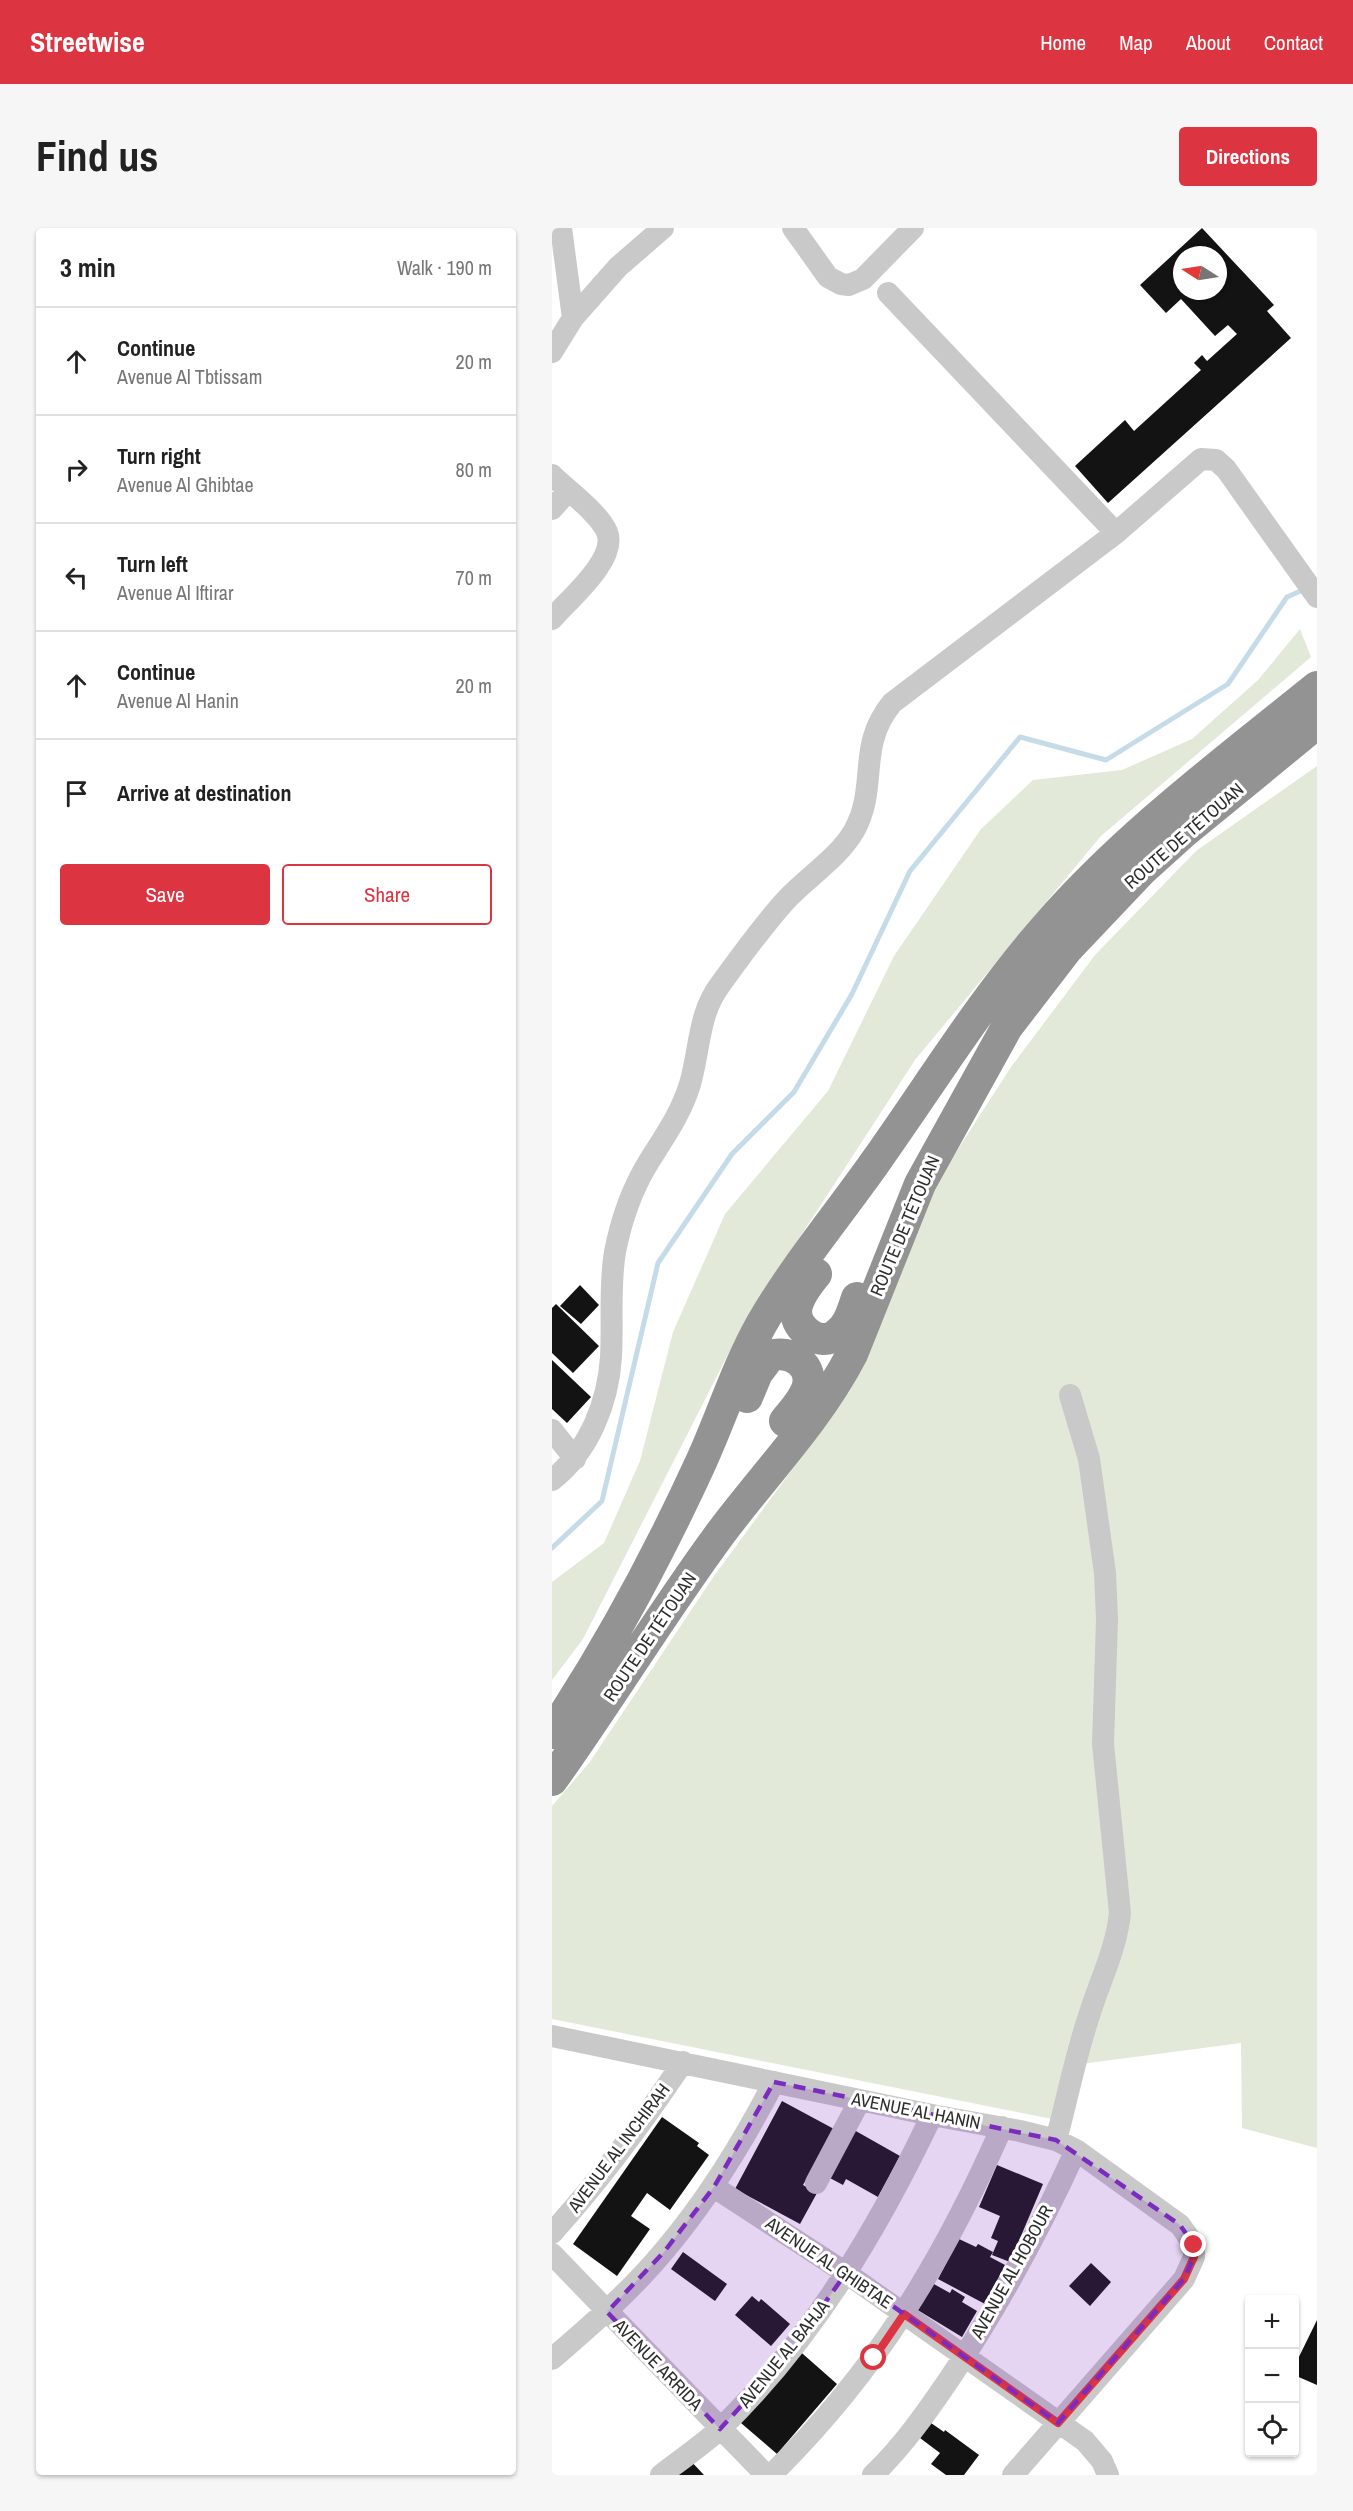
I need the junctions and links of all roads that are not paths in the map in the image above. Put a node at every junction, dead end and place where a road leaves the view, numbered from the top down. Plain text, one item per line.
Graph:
1 (561, 228) edge
2 (663, 228) edge
3 (793, 228) edge
4 (913, 228) edge
5 (888, 293) dead end
6 (573, 318) junction
7 (552, 352) edge
8 (552, 475) edge
9 (568, 491) junction
10 (552, 509) edge
11 (1116, 533) junction
12 (1312, 591) edge
13 (552, 619) edge
14 (1317, 687) edge
15 (1317, 723) edge
16 (981, 1008) junction
17 (1007, 1027) junction
18 (1070, 1395) dead end
19 (552, 1430) edge
20 (575, 1458) junction
21 (552, 1480) edge
22 (574, 1700) junction
23 (552, 1733) edge
24 (586, 1733) junction
25 (552, 1780) edge
26 (552, 2036) edge
27 (683, 2062) junction
28 (774, 2082) junction
29 (860, 2100) junction
30 (932, 2115) junction
31 (1002, 2127) junction
32 (1066, 2145) junction
33 (816, 2183) dead end
34 (714, 2187) junction
35 (552, 2233) edge
36 (552, 2254) edge
37 (846, 2273) junction
38 (607, 2312) junction
39 (904, 2314) junction
40 (965, 2356) junction
41 (552, 2360) edge
42 (1058, 2423) junction
43 (720, 2429) junction
44 (886, 2471) edge
45 (661, 2475) edge
46 (766, 2475) edge
47 (771, 2475) edge
48 (1013, 2475) edge
49 (1108, 2475) edge

1 - 6 street
2 - 6 street
3 - 4 street
5 - 11 street
6 - 7 street
8 - 9 street
9 - 10 street
9 - 13 street
11 - 12 street
11 - 20 street
14 - 16 highway, ROUTE DE TÉTOUAN
15 - 17 highway, ROUTE DE TÉTOUAN
16 - 17 highway
16 - 22 highway, ROUTE DE TÉTOUAN
17 - 24 highway, ROUTE DE TÉTOUAN
18 - 32 street, AVENUE AL HOBOUR
19 - 20 street
20 - 21 street
22 - 23 highway, ROUTE DE TÉTOUAN
22 - 24 highway
24 - 25 highway, ROUTE DE TÉTOUAN
26 - 27 street, AVENUE AL HANIN
27 - 28 street, AVENUE AL HANIN
27 - 35 street, AVENUE AL INCHIRAH
28 - 29 street, AVENUE AL HANIN
28 - 34 street
29 - 30 street, AVENUE AL HANIN
29 - 33 street
30 - 31 street, AVENUE AL HANIN
30 - 37 street, AVENUE AL BAHJA
31 - 32 street, AVENUE AL HANIN
31 - 39 street
32 - 40 street, AVENUE AL HOBOUR
32 - 42 street, AVENUE AL HANIN
34 - 37 street, AVENUE AL GHIBTAE
34 - 38 street
36 - 38 street, AVENUE ARRIDA
37 - 39 street, AVENUE AL GHIBTAE
37 - 43 street, AVENUE AL BAHJA
38 - 41 street
38 - 43 street, AVENUE ARRIDA
39 - 40 street, AVENUE AL GHIBTAE
39 - 47 street
40 - 42 street, AVENUE AL GHIBTAE
40 - 44 street, AVENUE AL HOBOUR
42 - 48 street, AVENUE AL HANIN
42 - 49 street, AVENUE AL GHIBTAE
43 - 45 street, AVENUE AL BAHJA
43 - 46 street, AVENUE ARRIDA

